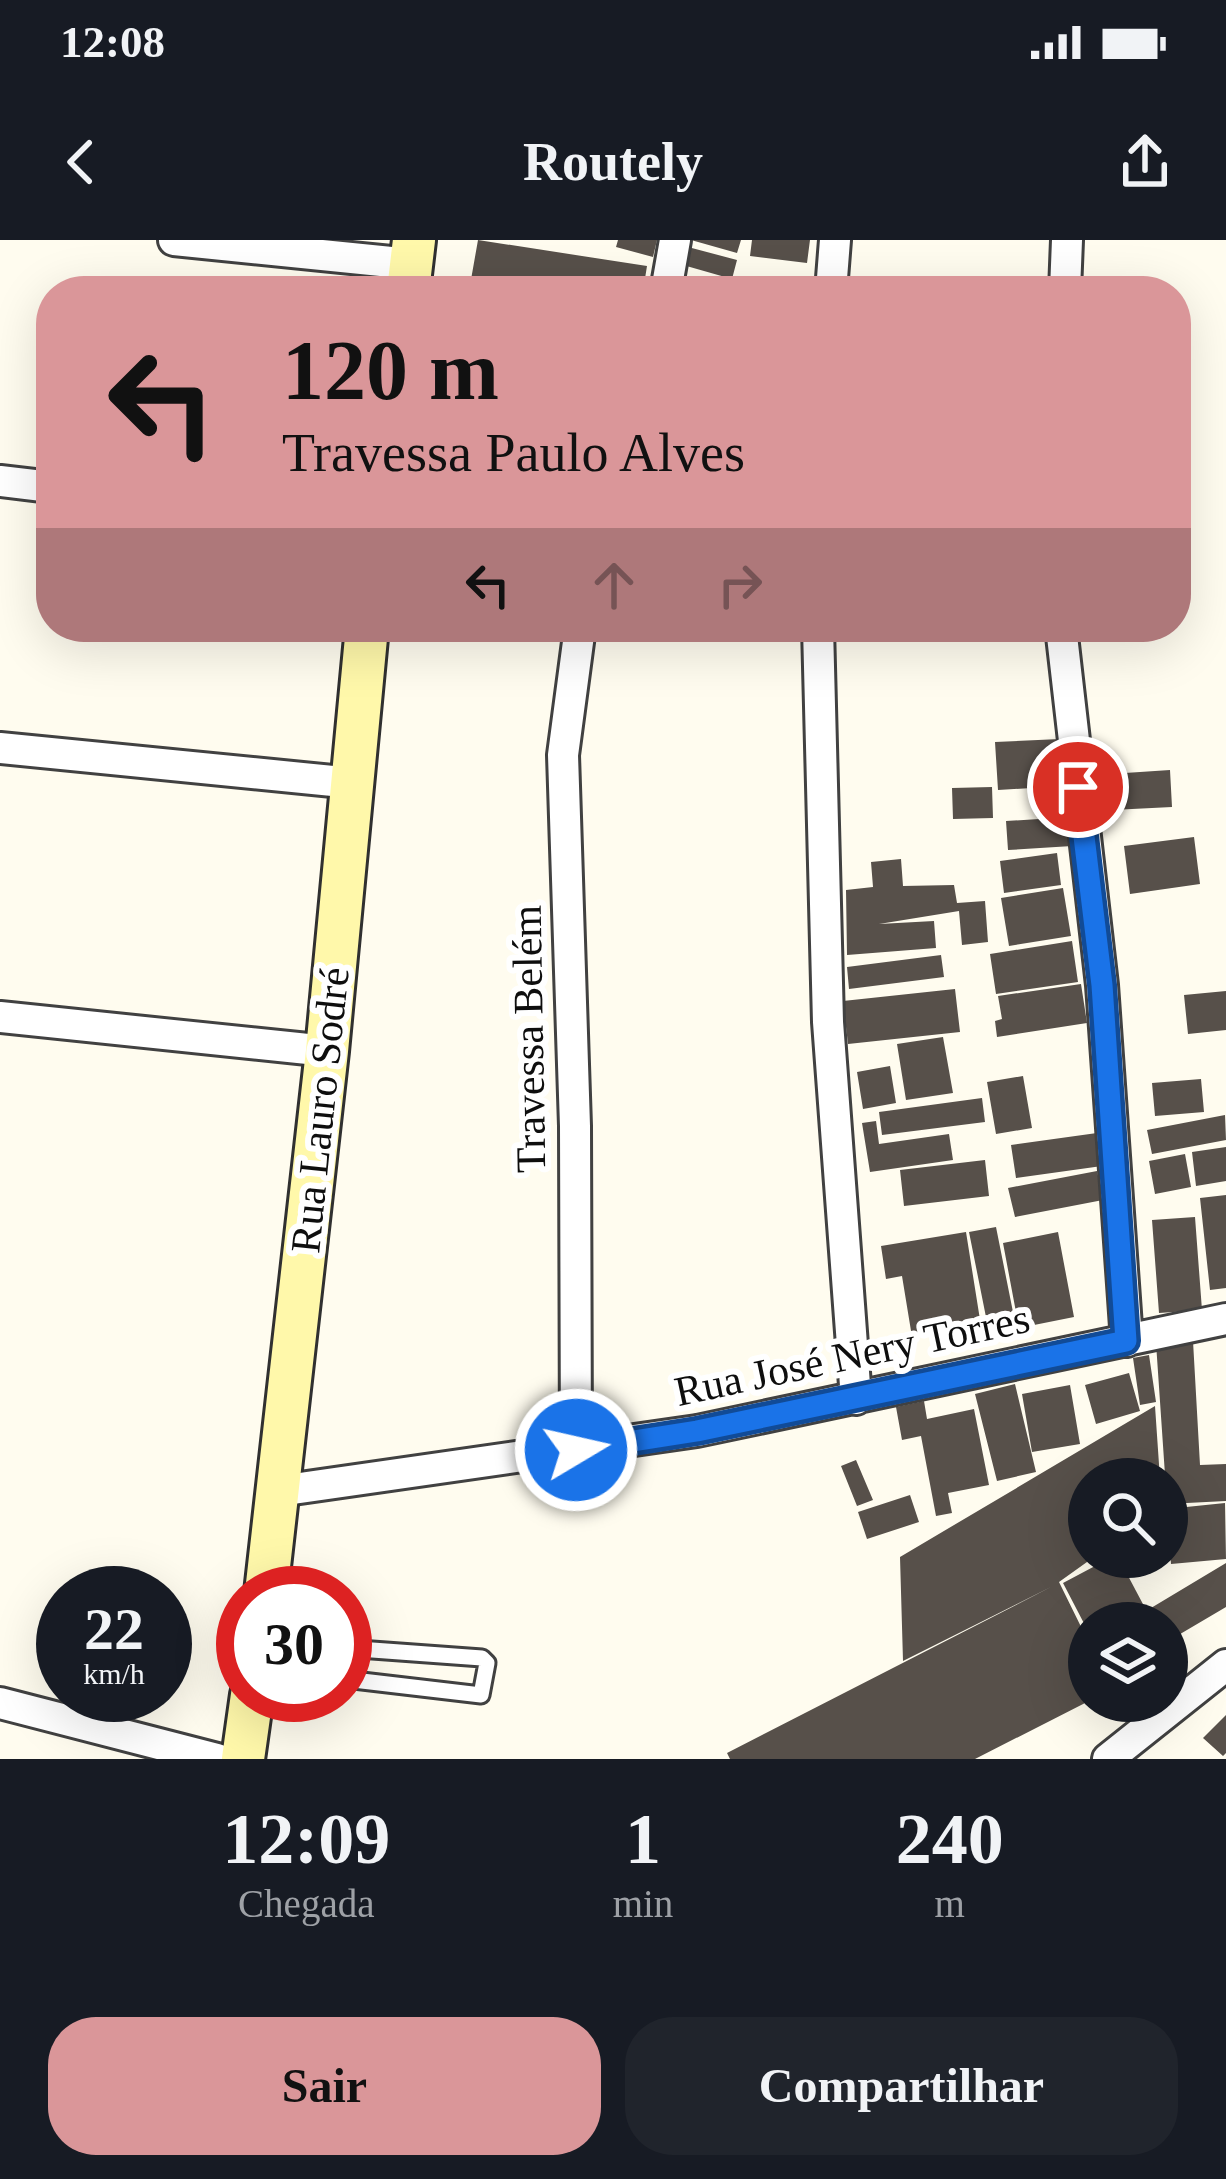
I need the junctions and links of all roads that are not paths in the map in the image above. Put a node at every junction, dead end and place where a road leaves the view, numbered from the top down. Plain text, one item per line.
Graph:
1 (174, 240) edge
2 (675, 240) edge
3 (835, 240) edge
4 (1067, 240) edge
5 (411, 265) edge
6 (669, 276) edge
7 (832, 276) edge
8 (1066, 276) edge
9 (0, 481) edge
10 (36, 485) edge
11 (366, 642) edge
12 (578, 642) edge
13 (818, 642) edge
14 (1063, 642) edge
15 (0, 748) edge
16 (353, 783) junction
17 (0, 1017) edge
18 (327, 1051) junction
19 (1226, 1319) edge
20 (1126, 1341) junction
21 (856, 1399) junction
22 (576, 1450) junction
23 (279, 1491) junction
24 (269, 1566) edge
25 (372, 1650) edge
26 (1226, 1665) edge
27 (372, 1682) edge
28 (0, 1702) edge
29 (248, 1722) edge
30 (217, 1759) edge
31 (243, 1759) edge
32 (1108, 1759) edge

1 - 5 street
2 - 6 street
3 - 7 street
4 - 8 street
9 - 10 street
11 - 16 main road, Rua Lauro Sodré
12 - 22 street, Travessa Belém
13 - 21 street
14 - 20 street
15 - 16 street
16 - 18 main road, Rua Lauro Sodré
17 - 18 street
18 - 23 main road, Rua Lauro Sodré
19 - 20 street, Rua José Nery Torres
20 - 21 street, Rua José Nery Torres
21 - 22 street, Rua José Nery Torres
22 - 23 street, Rua José Nery Torres
23 - 24 main road, Rua Lauro Sodré
25 - 27 lane
26 - 32 street
28 - 30 street
29 - 31 main road

